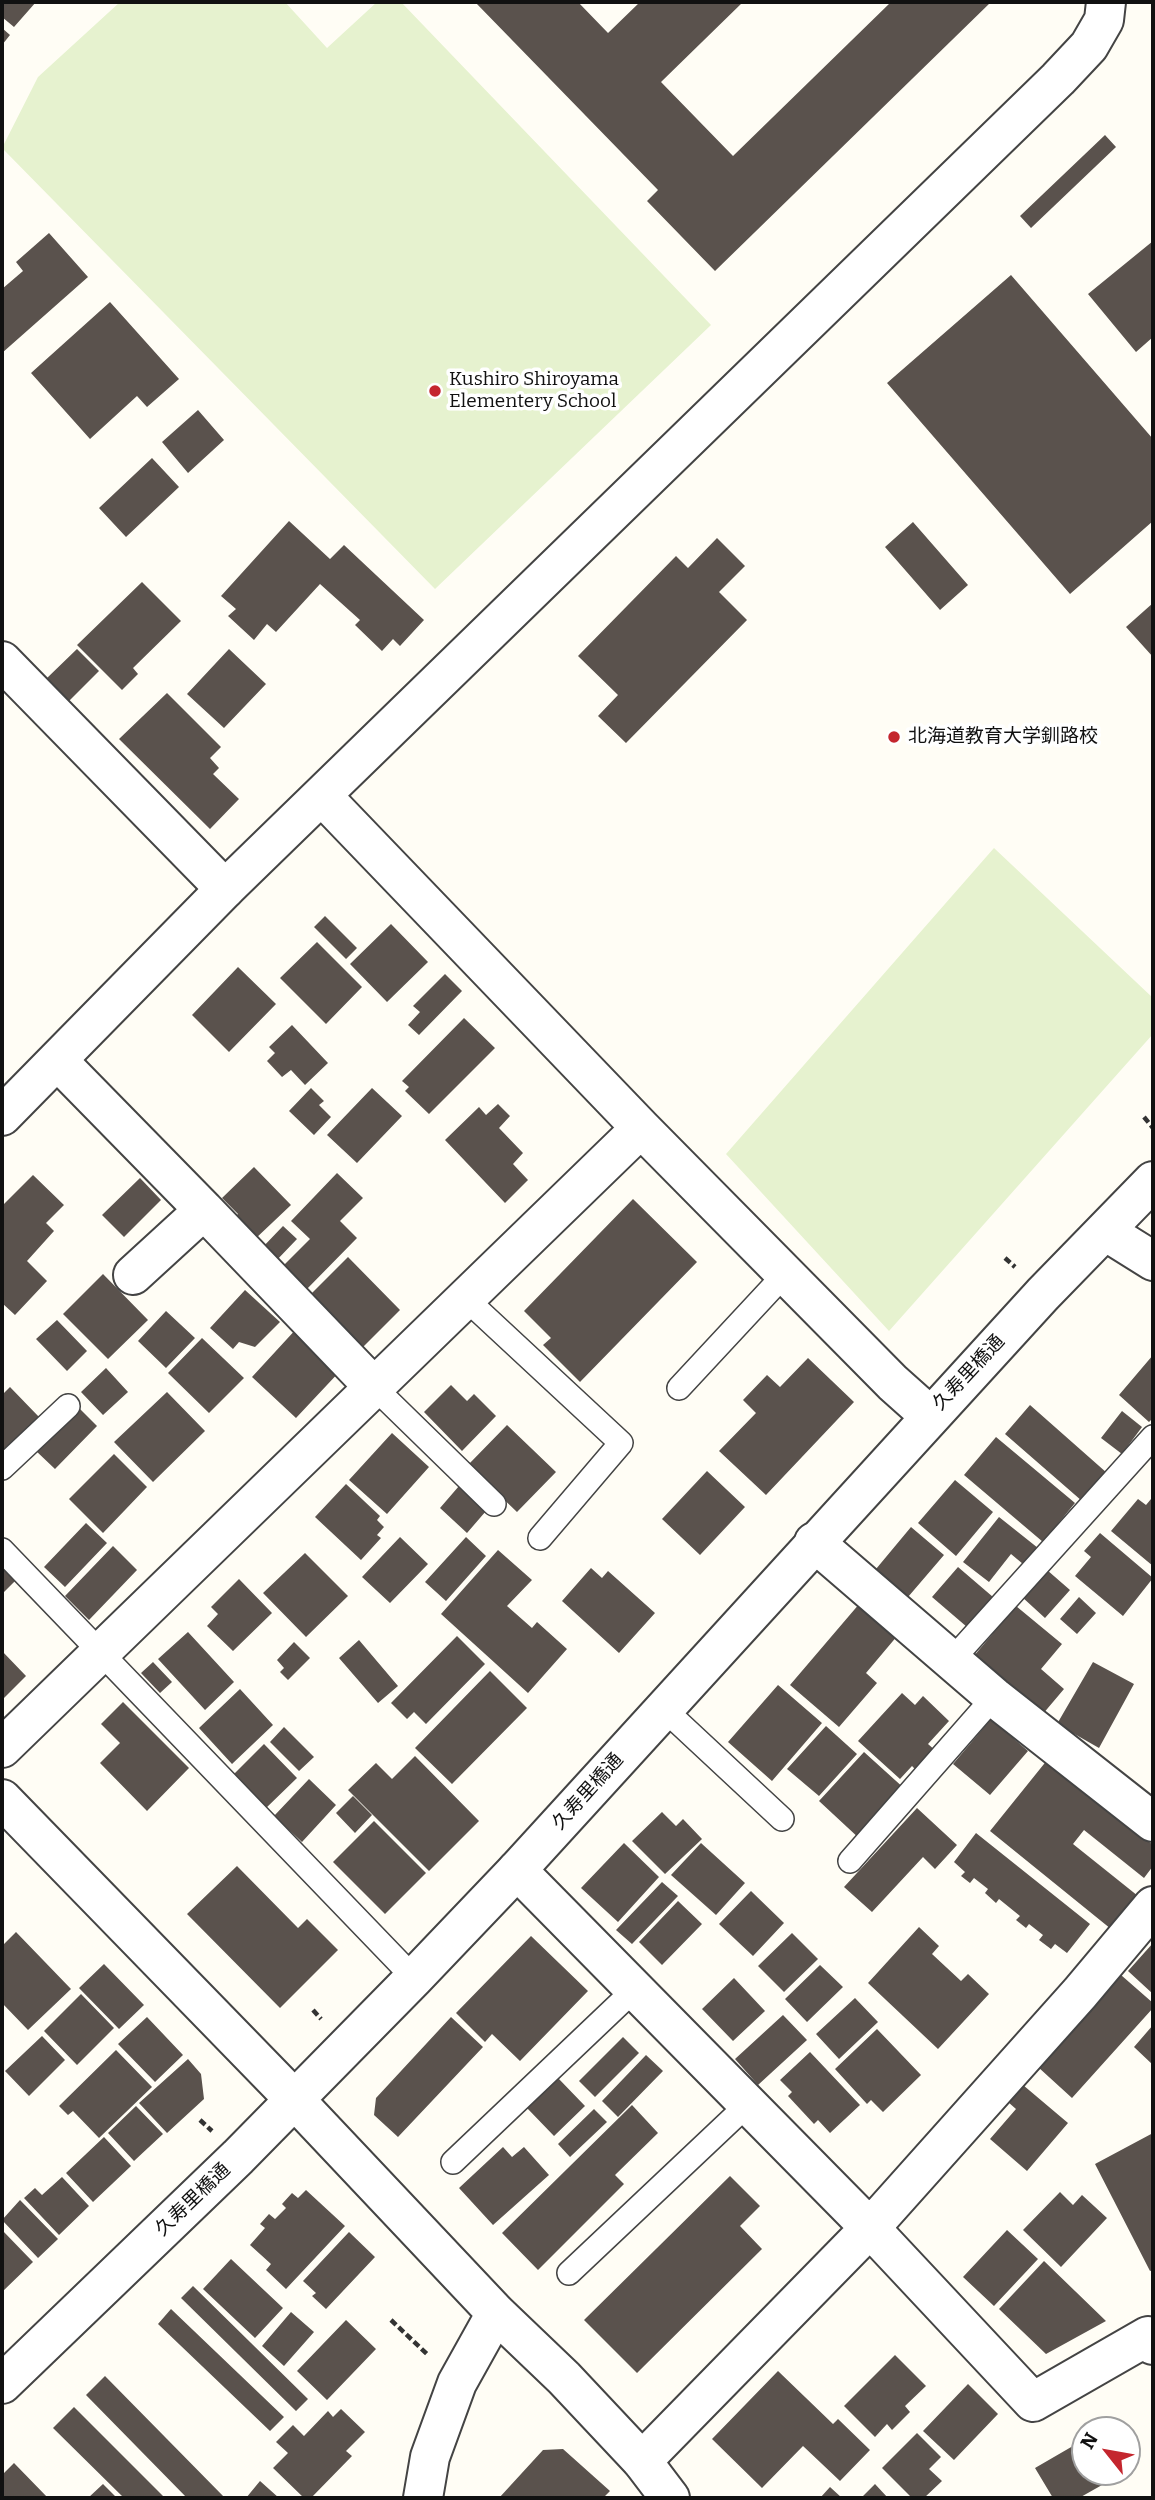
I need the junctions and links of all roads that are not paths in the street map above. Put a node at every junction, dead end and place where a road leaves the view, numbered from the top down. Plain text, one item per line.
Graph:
1 (1106, 2) edge
2 (2, 662) edge
3 (322, 796) junction
4 (225, 889) junction
5 (58, 1062) junction
6 (2, 1116) edge
7 (641, 1128) junction
8 (1153, 1181) edge
9 (204, 1210) junction
10 (1105, 1231) junction
11 (1153, 1261) edge
12 (785, 1274) junction
13 (133, 1275) dead end
14 (466, 1298) junction
15 (374, 1387) junction
16 (679, 1388) dead end
17 (68, 1406) dead end
18 (930, 1416) junction
19 (1153, 1437) edge
20 (2, 1468) edge
21 (494, 1504) dead end
22 (540, 1538) dead end
23 (814, 1542) junction
24 (2, 1550) edge
25 (100, 1652) junction
26 (951, 1661) junction
27 (995, 1697) junction
28 (664, 1709) junction
29 (2, 1748) edge
30 (2, 1799) edge
31 (782, 1819) dead end
32 (1153, 1822) edge
33 (850, 1861) dead end
34 (517, 1870) junction
35 (1153, 1906) edge
36 (414, 1978) junction
37 (635, 1989) junction
38 (294, 2099) junction
39 (747, 2105) junction
40 (453, 2162) dead end
41 (870, 2228) junction
42 (569, 2273) dead end
43 (496, 2313) junction
44 (1153, 2345) edge
45 (2, 2384) edge
46 (642, 2461) junction
47 (423, 2498) edge
48 (670, 2498) edge

1 - 3 street
2 - 4 street
3 - 4 street
3 - 7 street
4 - 5 street
5 - 6 street
5 - 9 street
7 - 12 street
7 - 14 street
8 - 10 street, 久寿里橋通
9 - 13 street
9 - 15 street
10 - 11 street
10 - 18 street, 久寿里橋通
12 - 16 lane
12 - 18 street
14 - 15 street
14 - 22 lane
15 - 21 lane
15 - 25 street
17 - 20 lane
18 - 23 street, 久寿里橋通
19 - 26 lane
23 - 26 street
23 - 28 street, 久寿里橋通
24 - 25 lane
25 - 29 street
25 - 36 lane
26 - 27 street
27 - 32 street
27 - 33 lane
28 - 31 lane
28 - 34 street, 久寿里橋通
30 - 38 street
34 - 36 street, 久寿里橋通
34 - 37 street
35 - 41 street
36 - 38 street, 久寿里橋通
37 - 39 street
37 - 40 lane
38 - 43 street
38 - 45 street, 久寿里橋通
39 - 41 street
39 - 42 lane
41 - 44 street
41 - 46 street
43 - 46 street
43 - 47 street
46 - 48 street

